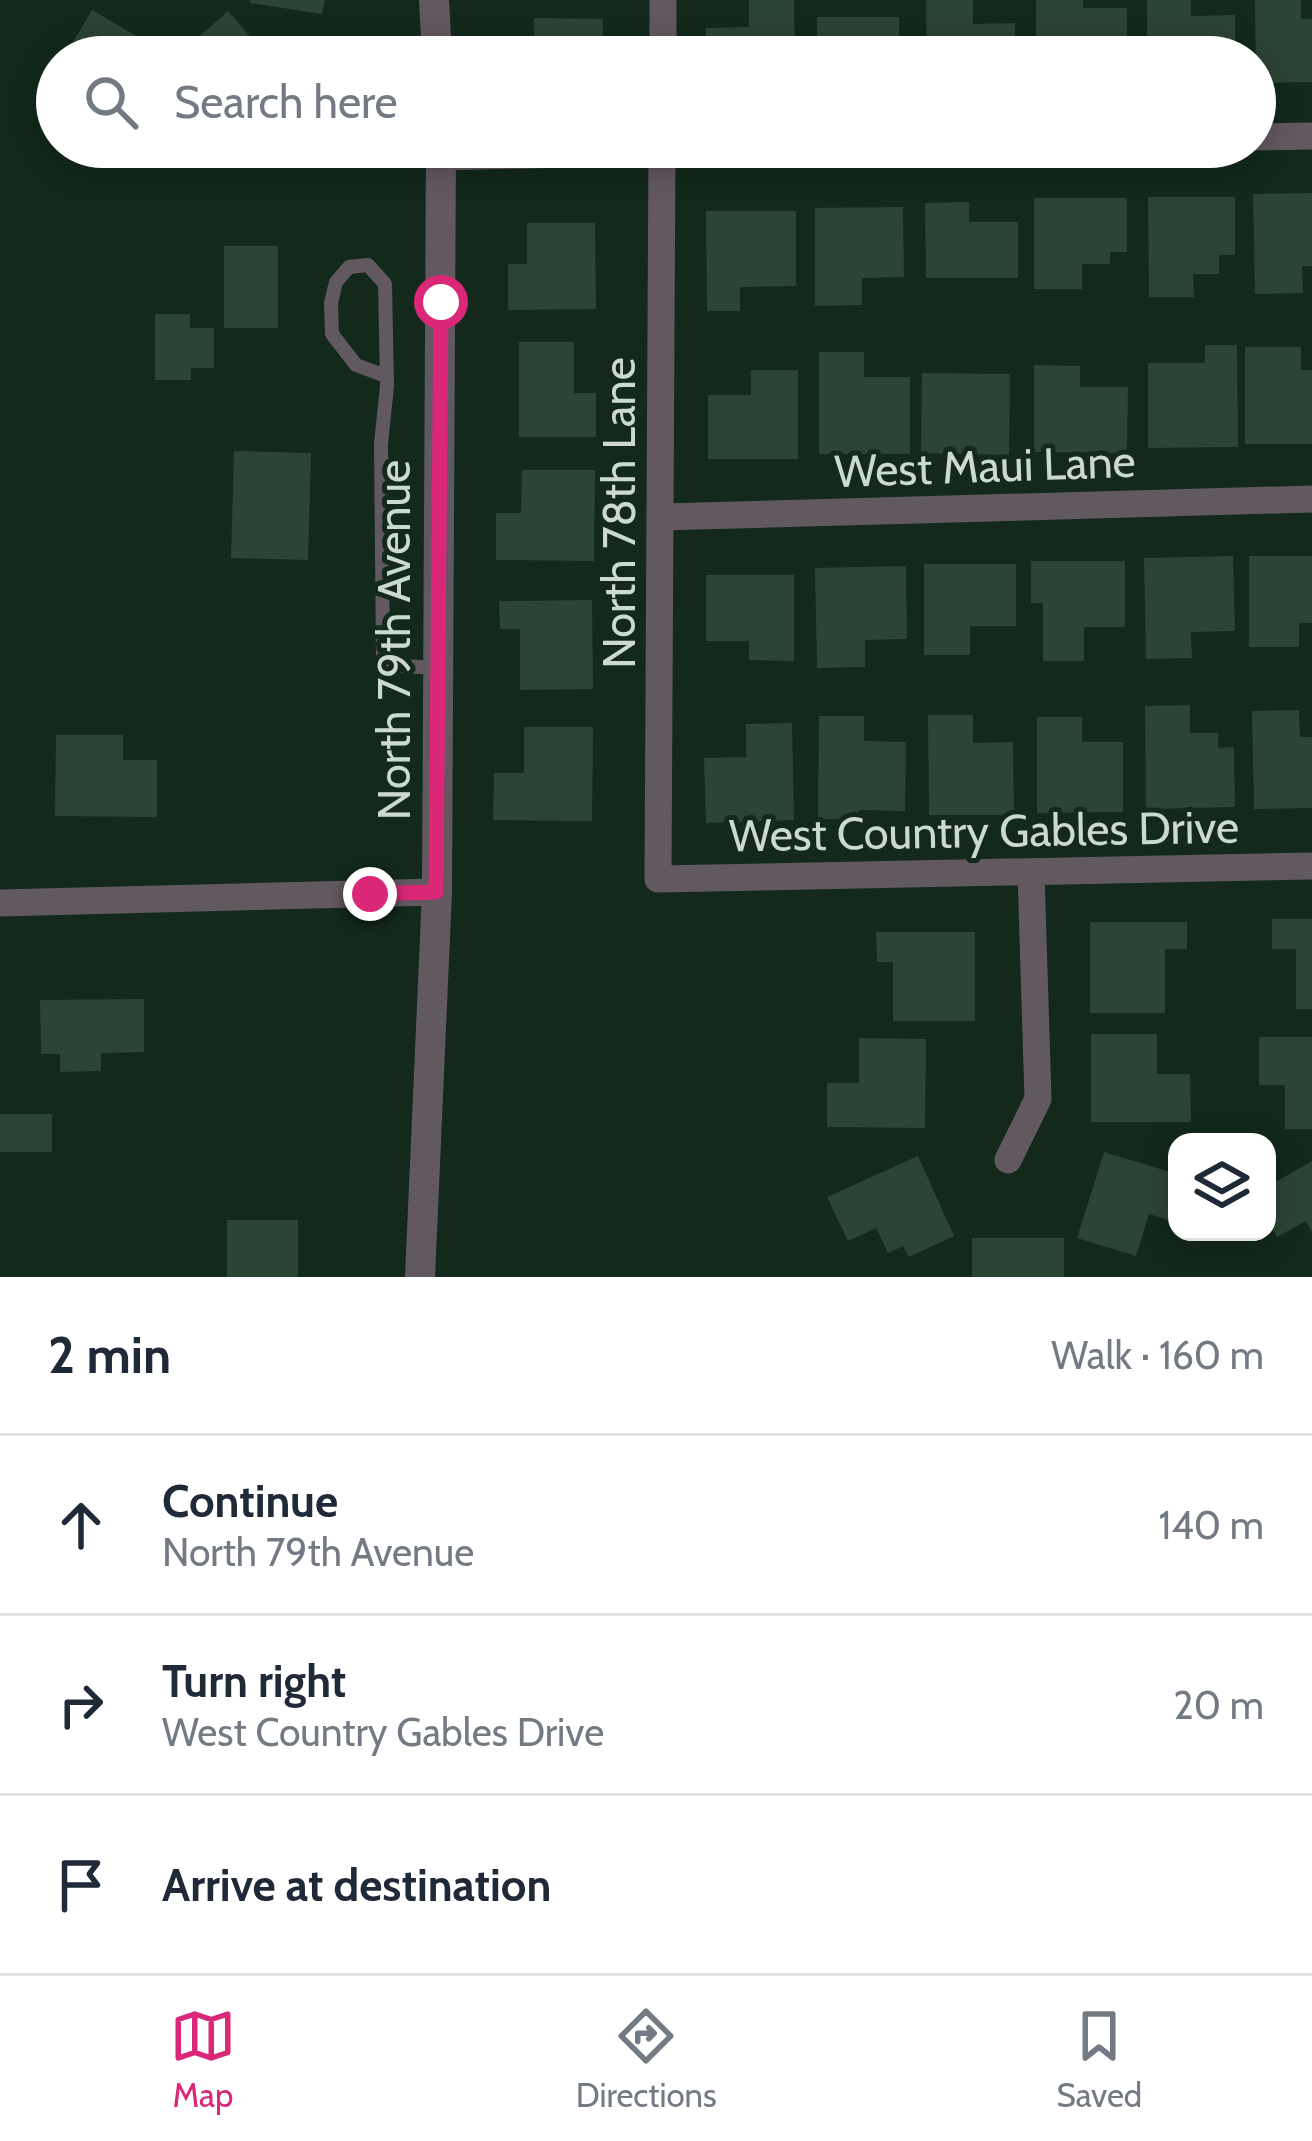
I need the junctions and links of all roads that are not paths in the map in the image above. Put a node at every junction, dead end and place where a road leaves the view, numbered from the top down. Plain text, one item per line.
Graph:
1 (434, 0) edge
2 (663, 0) edge
3 (436, 36) edge
4 (663, 36) edge
5 (1312, 136) edge
6 (1276, 137) edge
7 (441, 168) edge
8 (662, 168) edge
9 (386, 376) junction
10 (1312, 499) edge
11 (661, 517) junction
12 (439, 668) junction
13 (1312, 866) edge
14 (1031, 873) junction
15 (658, 879) joint
16 (436, 892) junction
17 (0, 903) edge
18 (1008, 1160) dead end
19 (420, 1277) edge

1 - 3 street
2 - 4 street
5 - 6 street
7 - 12 street, North 79th Avenue
8 - 11 street, North 78th Lane
9 - 9 lane
9 - 12 lane
10 - 11 street, West Maui Lane
11 - 15 street, North 78th Lane
12 - 16 street, North 79th Avenue
13 - 14 street, West Country Gables Drive
14 - 15 street, West Country Gables Drive
14 - 18 street
16 - 17 street
16 - 19 street, North 79th Avenue

